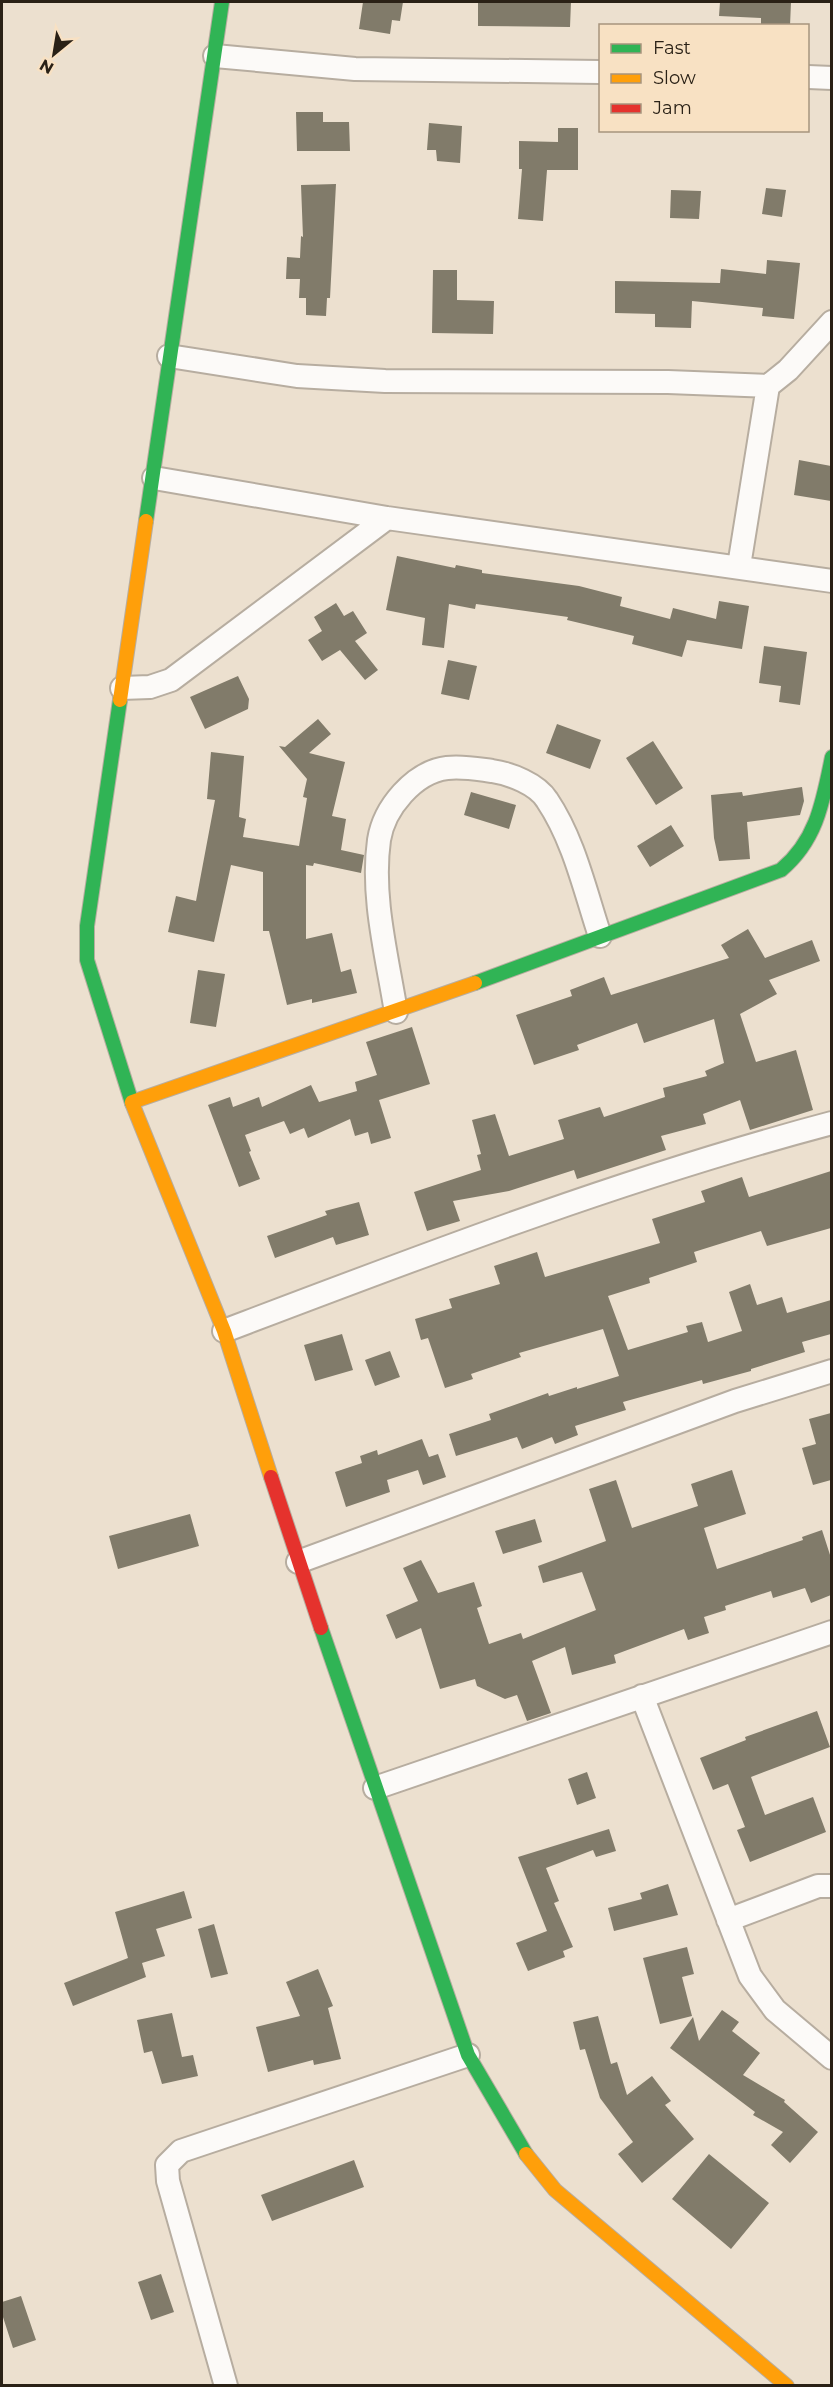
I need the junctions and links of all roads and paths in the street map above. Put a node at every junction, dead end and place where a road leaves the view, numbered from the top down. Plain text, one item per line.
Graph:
1 (222, 2) edge
2 (215, 56) junction
3 (599, 72) edge
4 (809, 77) edge
5 (831, 78) edge
6 (831, 322) edge
7 (169, 356) junction
8 (768, 386) junction
9 (154, 478) junction
10 (387, 518) junction
11 (739, 566) junction
12 (831, 581) edge
13 (122, 688) junction
14 (831, 757) edge
15 (600, 936) junction
16 (396, 1011) junction
17 (132, 1102) junction
18 (831, 1123) edge
19 (224, 1332) junction
20 (831, 1371) edge
21 (298, 1562) junction
22 (831, 1632) edge
23 (642, 1696) junction
24 (375, 1788) junction
25 (831, 1886) edge
26 (728, 1920) junction
27 (468, 2055) junction
28 (831, 2058) edge
29 (762, 2378) edge
30 (226, 2385) edge
31 (787, 2385) edge

1 - 2 street
2 - 3 street
2 - 7 street
4 - 5 street
6 - 8 street
7 - 8 street
7 - 9 street
8 - 11 street
9 - 10 street
9 - 13 street
10 - 11 street
10 - 13 street
11 - 12 street
13 - 17 street
14 - 15 street
15 - 16 street
15 - 16 street
16 - 17 street
17 - 19 street
18 - 19 street
19 - 21 street
20 - 21 street
21 - 24 street
22 - 23 street
23 - 24 street
23 - 26 street
24 - 27 street
25 - 26 street
26 - 28 street
27 - 29 street
27 - 30 street
29 - 31 street

